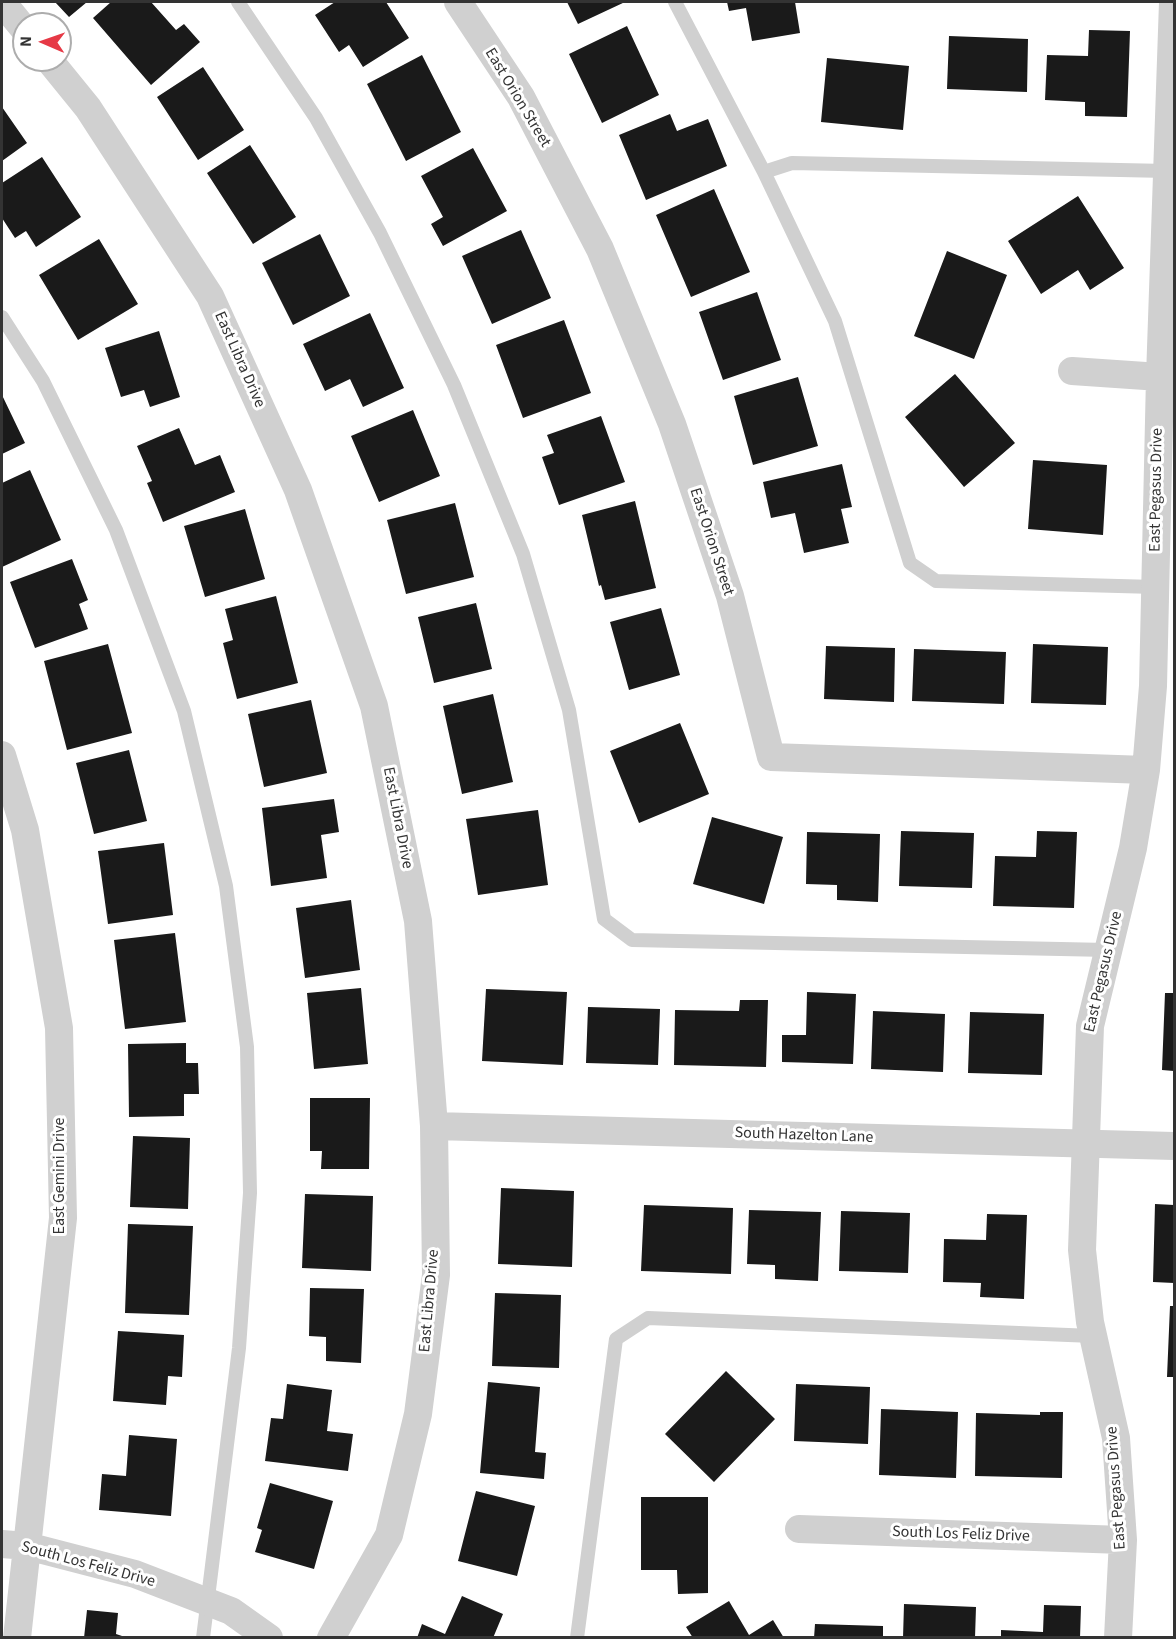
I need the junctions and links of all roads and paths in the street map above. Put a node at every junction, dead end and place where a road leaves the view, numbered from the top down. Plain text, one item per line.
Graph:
1 (2, 2) edge
2 (238, 2) edge
3 (458, 2) edge
4 (675, 2) edge
5 (1173, 2) edge
6 (12, 14) edge
7 (59, 72) edge
8 (1167, 171) junction
9 (764, 172) junction
10 (2, 317) edge
11 (1072, 371) dead end
12 (1160, 377) junction
13 (1155, 587) junction
14 (2, 755) edge
15 (1146, 770) junction
16 (1108, 950) junction
17 (434, 1126) junction
18 (1086, 1144) junction
19 (1174, 1146) edge
20 (1093, 1336) junction
21 (799, 1529) dead end
22 (1123, 1540) junction
23 (14, 1545) edge
24 (207, 1602) junction
25 (17, 1638) edge
26 (203, 1638) edge
27 (269, 1638) edge
28 (331, 1638) edge
29 (577, 1638) edge
30 (1118, 1638) edge

1 - 6 street
2 - 16 lane
3 - 15 street, East Orion Street
4 - 9 lane
5 - 8 street, East Pegasus Drive
7 - 17 street, East Libra Drive
8 - 9 lane
8 - 12 street, East Pegasus Drive
9 - 13 lane
10 - 24 lane
11 - 12 street
12 - 13 street, East Pegasus Drive
13 - 15 street, East Pegasus Drive
14 - 23 street, East Gemini Drive
15 - 16 street, East Pegasus Drive
16 - 18 street, East Pegasus Drive
17 - 18 street, South Hazelton Lane
17 - 28 street, East Libra Drive
18 - 19 street, South Hazelton Lane
18 - 20 street, East Pegasus Drive
20 - 22 street, East Pegasus Drive
20 - 29 lane
21 - 22 street, South Los Feliz Drive
22 - 30 street, East Pegasus Drive
23 - 24 street, South Los Feliz Drive
23 - 25 street, East Gemini Drive
24 - 26 lane
24 - 27 street, South Los Feliz Drive

